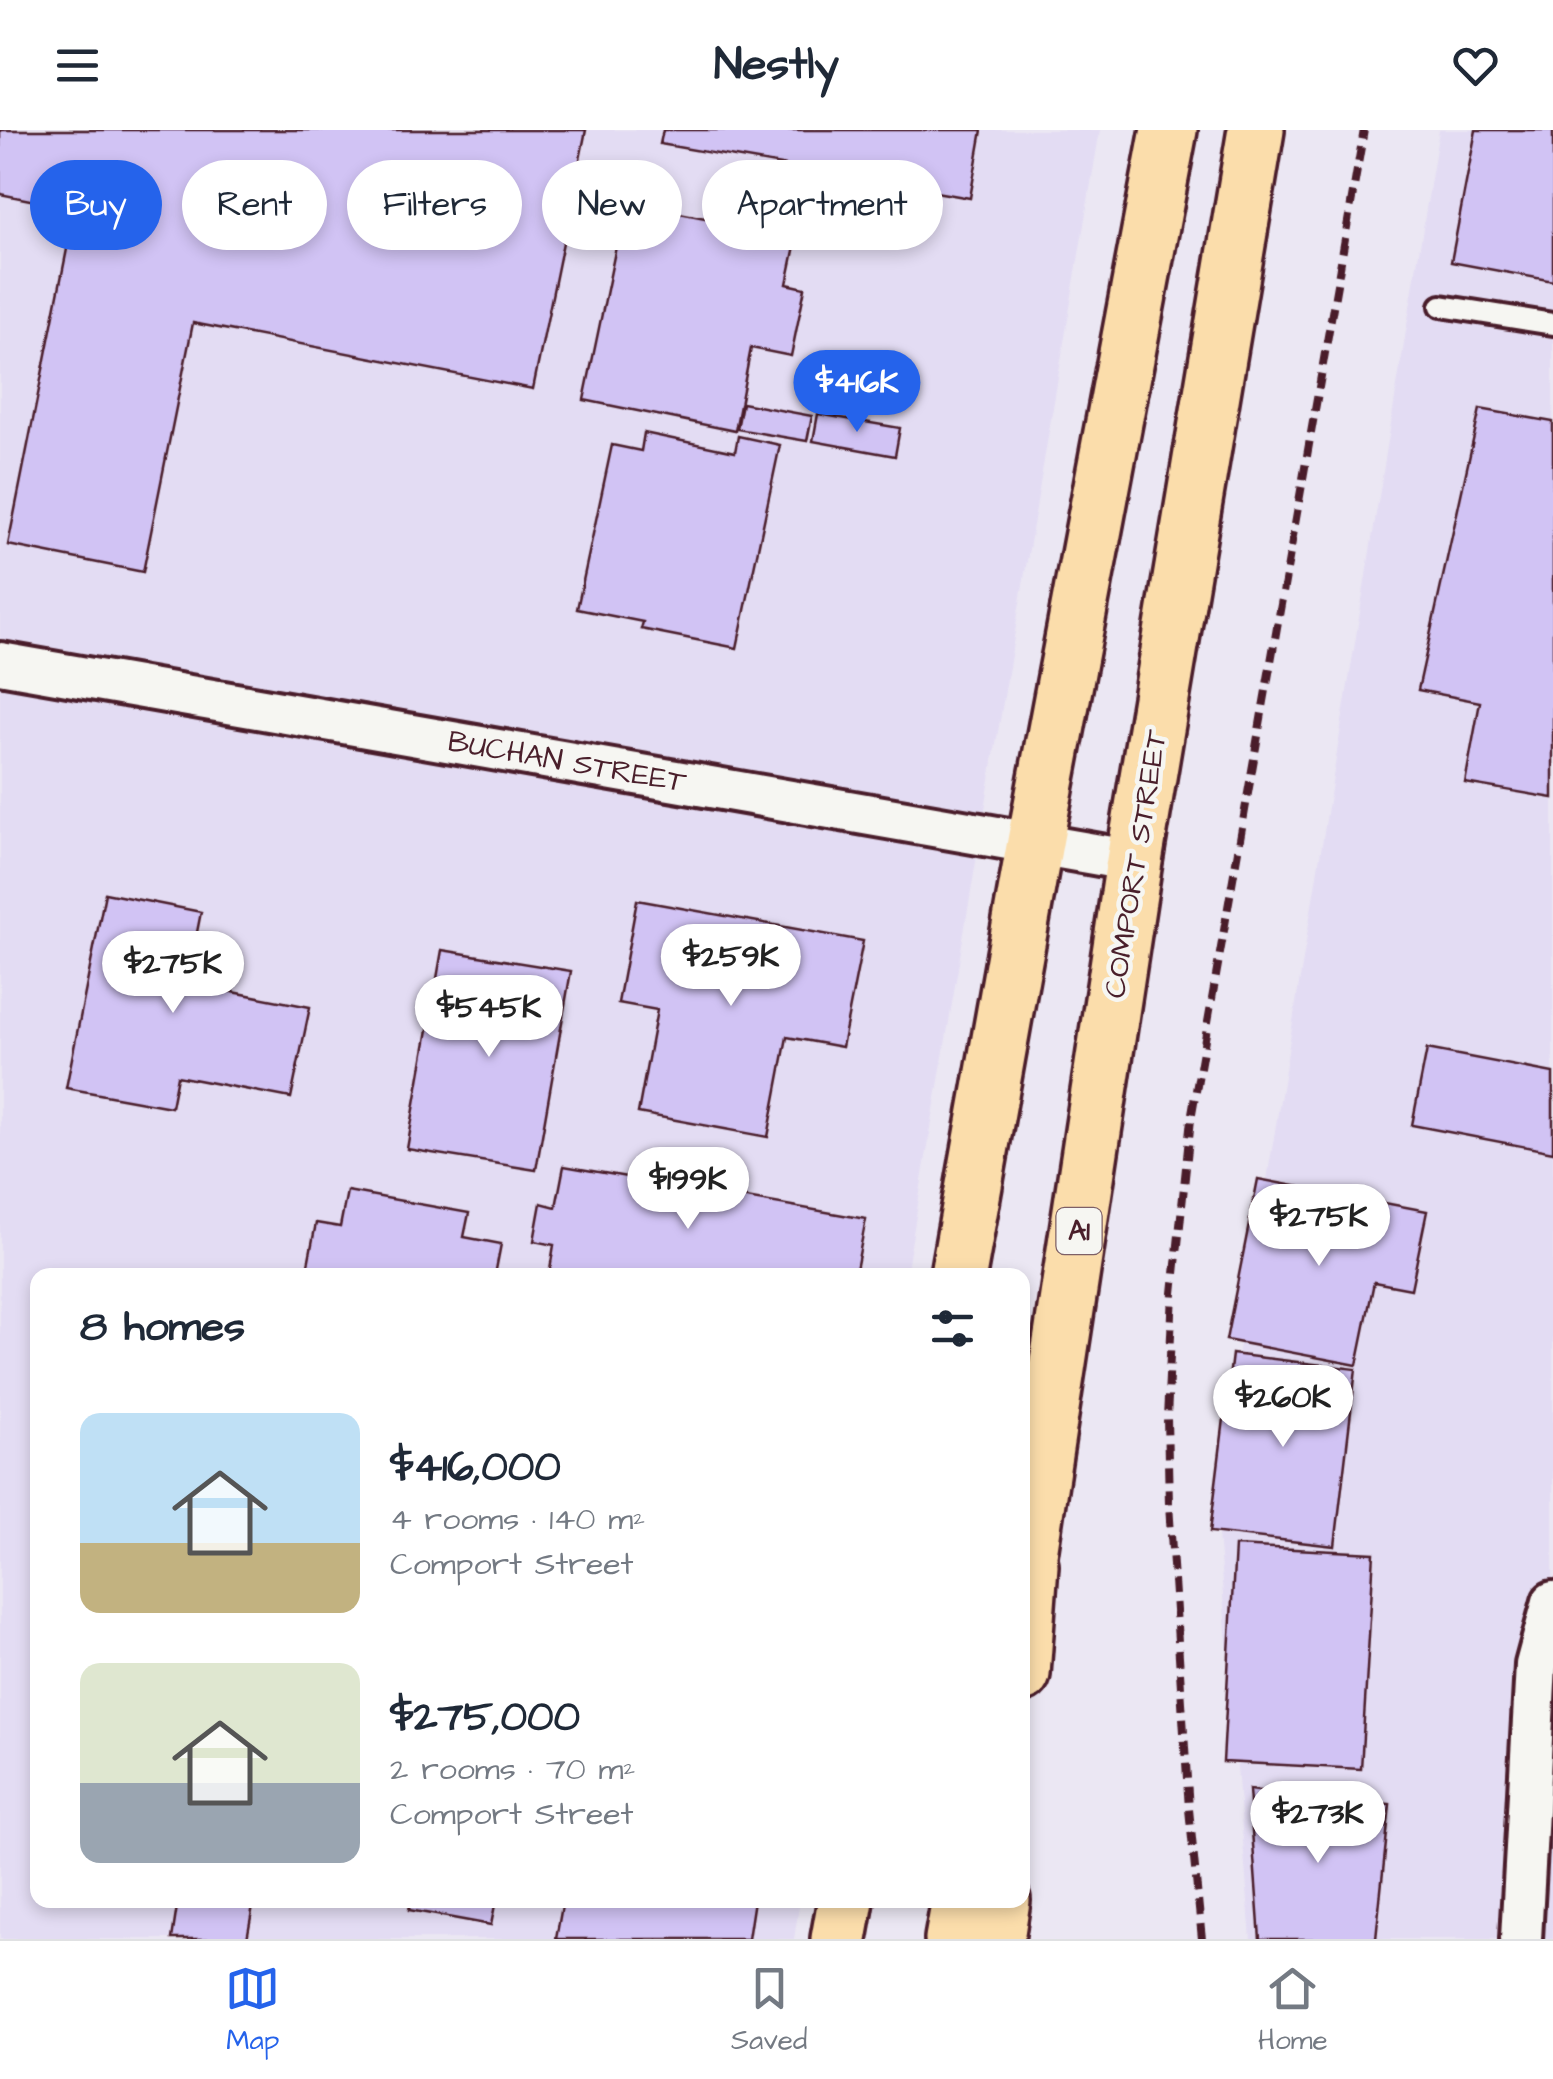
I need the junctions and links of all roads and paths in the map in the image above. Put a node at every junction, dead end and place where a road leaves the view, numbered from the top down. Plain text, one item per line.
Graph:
1 (1168, 130) edge
2 (1256, 130) edge
3 (1441, 306) dead end
4 (1553, 324) edge
5 (0, 663) edge
6 (1035, 842) junction
7 (1134, 861) junction
8 (959, 1268) edge
9 (1030, 1554) edge
10 (1553, 1602) edge
11 (845, 1908) edge
12 (959, 1908) edge
13 (1001, 1908) edge
14 (839, 1939) edge
15 (953, 1939) edge
16 (996, 1939) edge
17 (1521, 1939) edge

1 - 6 highway
2 - 7 highway, COMPORT STREET / A1
3 - 4 lane
5 - 6 street, BUCHAN STREET
6 - 7 street, BUCHAN STREET
6 - 8 highway
7 - 9 highway, COMPORT STREET / A1
10 - 17 street
11 - 14 highway
12 - 15 highway
13 - 16 highway

